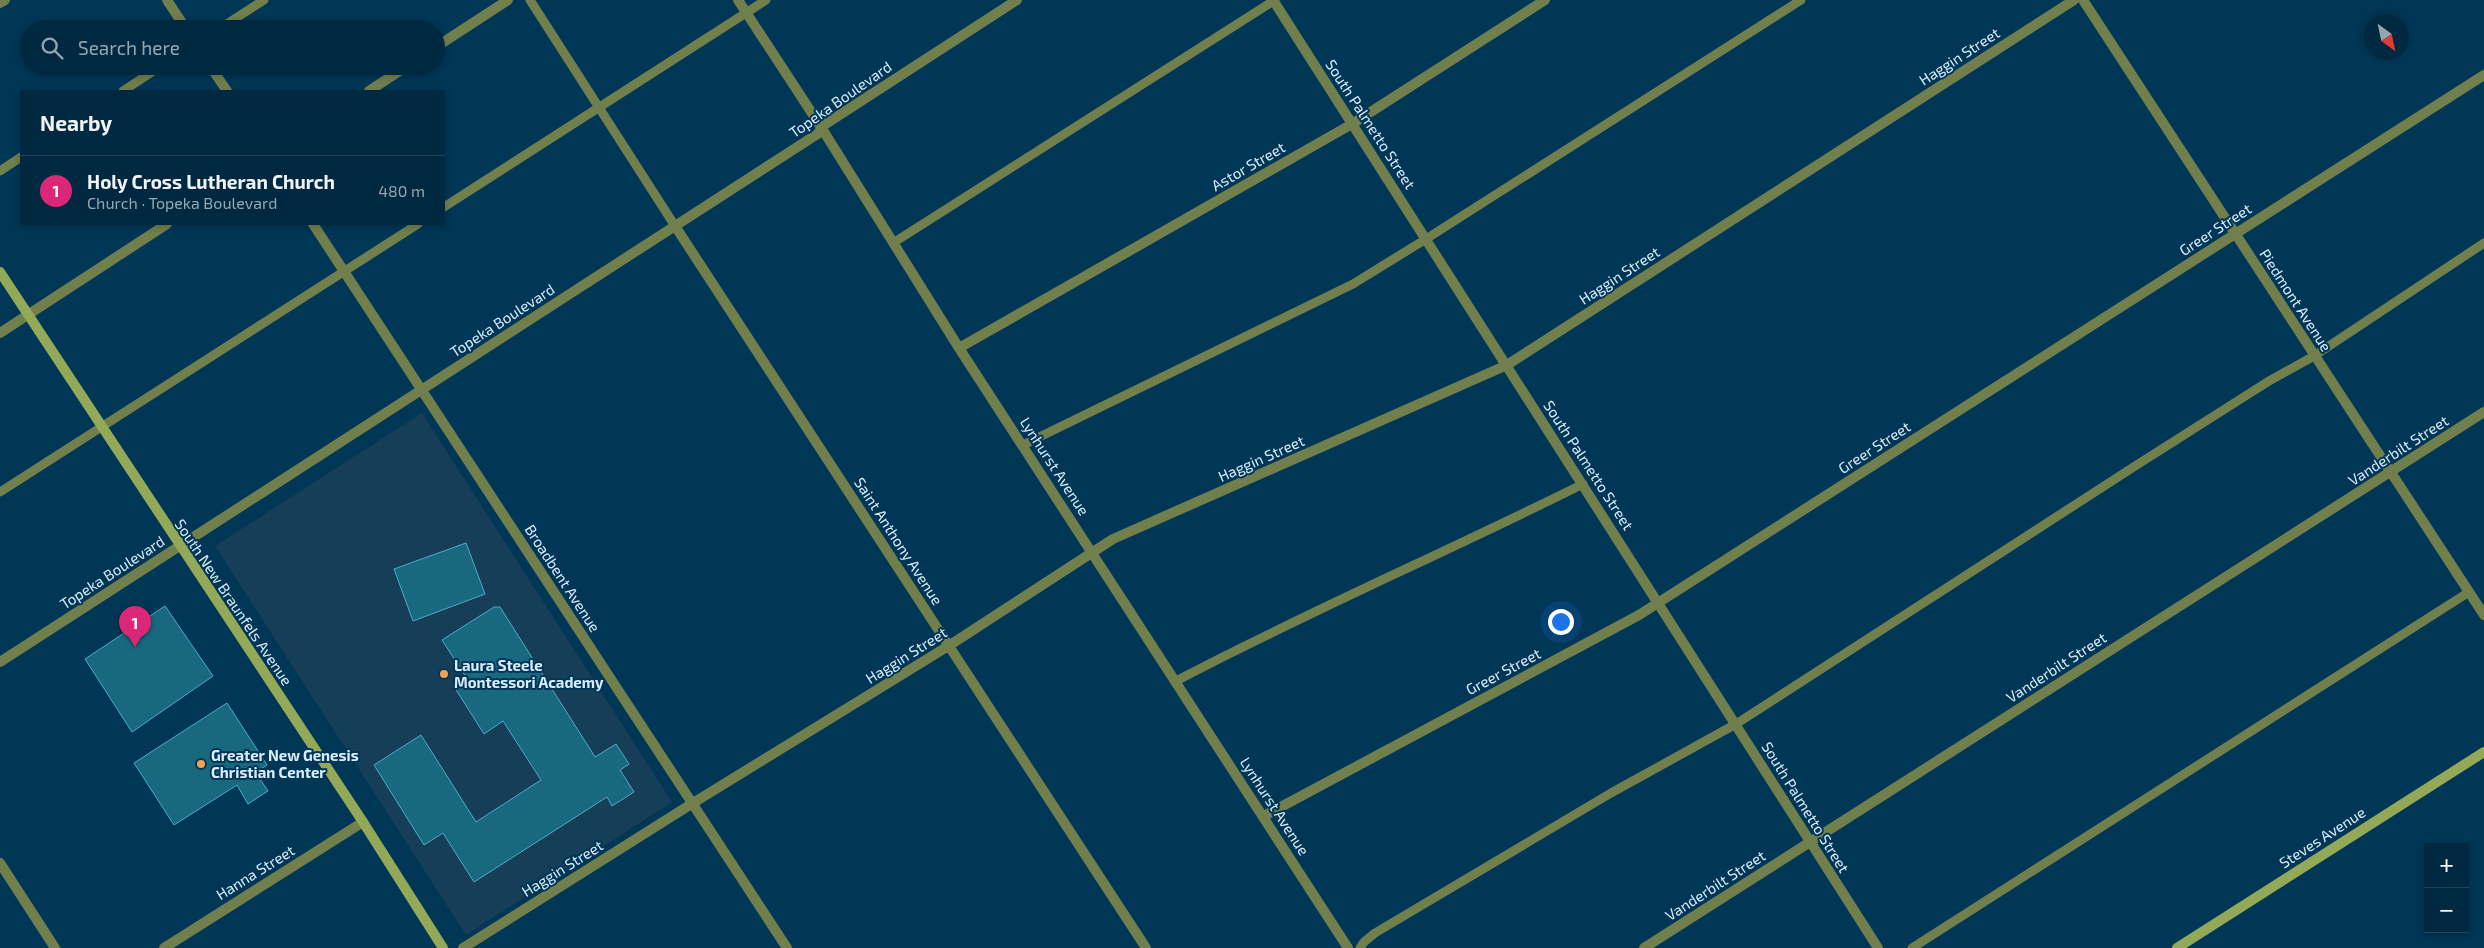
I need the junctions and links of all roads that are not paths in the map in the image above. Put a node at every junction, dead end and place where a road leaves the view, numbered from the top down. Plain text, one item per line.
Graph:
1 (5, 0) edge
2 (167, 0) edge
3 (264, 0) edge
4 (508, 0) edge
5 (530, 0) edge
6 (738, 0) edge
7 (766, 0) edge
8 (1017, 0) edge
9 (1274, 0) edge
10 (1545, 0) edge
11 (1801, 0) edge
12 (2074, 0) edge
13 (2083, 0) edge
14 (0, 3) edge
15 (747, 13) junction
16 (180, 20) edge
17 (233, 20) edge
18 (445, 41) edge
19 (147, 75) edge
20 (216, 75) edge
21 (393, 75) edge
22 (2484, 75) edge
23 (125, 90) edge
24 (226, 90) edge
25 (371, 90) edge
26 (599, 108) junction
27 (1352, 124) junction
28 (821, 126) junction
29 (20, 158) edge
30 (0, 171) edge
31 (445, 206) edge
32 (165, 225) edge
33 (314, 225) edge
34 (416, 225) edge
35 (675, 226) junction
36 (2235, 234) junction
37 (1426, 239) junction
38 (894, 243) junction
39 (2484, 243) edge
40 (344, 271) junction
41 (0, 272) edge
42 (28, 316) junction
43 (0, 333) edge
44 (959, 348) junction
45 (2314, 356) junction
46 (1507, 365) junction
47 (422, 390) junction
48 (2484, 412) edge
49 (101, 427) junction
50 (1023, 445) junction
51 (2390, 472) junction
52 (1584, 484) junction
53 (0, 492) edge
54 (180, 546) junction
55 (1093, 552) junction
56 (2469, 592) junction
57 (1659, 603) junction
58 (2484, 616) edge
59 (950, 645) junction
60 (0, 662) edge
61 (1176, 681) junction
62 (1736, 724) junction
63 (2484, 752) edge
64 (693, 803) junction
65 (1264, 816) junction
66 (363, 822) junction
67 (1810, 842) junction
68 (0, 863) edge
69 (55, 948) edge
70 (164, 948) edge
71 (443, 948) edge
72 (463, 948) edge
73 (787, 948) edge
74 (1146, 948) edge
75 (1348, 948) edge
76 (1360, 948) edge
77 (1644, 948) edge
78 (1878, 948) edge
79 (1912, 948) edge
80 (2177, 948) edge

1 - 14 street
2 - 16 street
3 - 17 lane
4 - 18 street
5 - 26 lane
6 - 15 street, Lynhurst Avenue
7 - 15 lane
8 - 28 street, Topeka Boulevard
9 - 27 street, South Palmetto Street
9 - 38 lane
10 - 27 street, Astor Street
11 - 37 lane
12 - 46 street, Haggin Street
13 - 36 street, Piedmont Avenue
15 - 26 lane
15 - 28 street, Lynhurst Avenue
19 - 23 lane
20 - 24 street
21 - 25 street
22 - 36 street, Greer Street
26 - 31 lane
26 - 35 lane
27 - 37 street, South Palmetto Street
27 - 44 street, Astor Street
28 - 35 street, Topeka Boulevard
28 - 38 street, Lynhurst Avenue
29 - 30 lane
32 - 42 street
33 - 40 street, Broadbent Avenue
34 - 40 lane
35 - 47 street, Topeka Boulevard
35 - 59 street, Saint Anthony Avenue
36 - 45 street, Piedmont Avenue
36 - 57 street, Greer Street
37 - 46 street, South Palmetto Street
37 - 50 lane
38 - 44 street, Lynhurst Avenue
39 - 45 lane
40 - 47 street, Broadbent Avenue
40 - 49 lane
41 - 42 main road, South New Braunfels Avenue
42 - 43 street
42 - 49 main road, South New Braunfels Avenue
44 - 50 street, Lynhurst Avenue
45 - 51 street, Piedmont Avenue
45 - 62 lane
46 - 52 street, South Palmetto Street
46 - 55 street, Haggin Street
47 - 54 street, Topeka Boulevard
47 - 64 street, Broadbent Avenue
48 - 51 street, Vanderbilt Street
49 - 53 lane
49 - 54 main road, South New Braunfels Avenue
50 - 55 street, Lynhurst Avenue
51 - 56 street, Piedmont Avenue
51 - 67 street, Vanderbilt Street
52 - 57 street, South Palmetto Street
52 - 61 lane
54 - 60 street, Topeka Boulevard
54 - 66 main road, South New Braunfels Avenue
55 - 59 street, Haggin Street
55 - 61 street, Lynhurst Avenue
56 - 58 street, Piedmont Avenue
56 - 79 lane
57 - 62 street, South Palmetto Street
57 - 65 street, Greer Street
59 - 64 street, Haggin Street
59 - 74 street, Saint Anthony Avenue
61 - 65 street, Lynhurst Avenue
62 - 67 street, South Palmetto Street
62 - 76 lane
63 - 80 main road, Steves Avenue
64 - 72 street, Haggin Street
64 - 73 street, Broadbent Avenue
65 - 75 street, Lynhurst Avenue
66 - 70 street, Hanna Street
66 - 71 main road, South New Braunfels Avenue
67 - 77 street, Vanderbilt Street
67 - 78 street, South Palmetto Street
68 - 69 street

